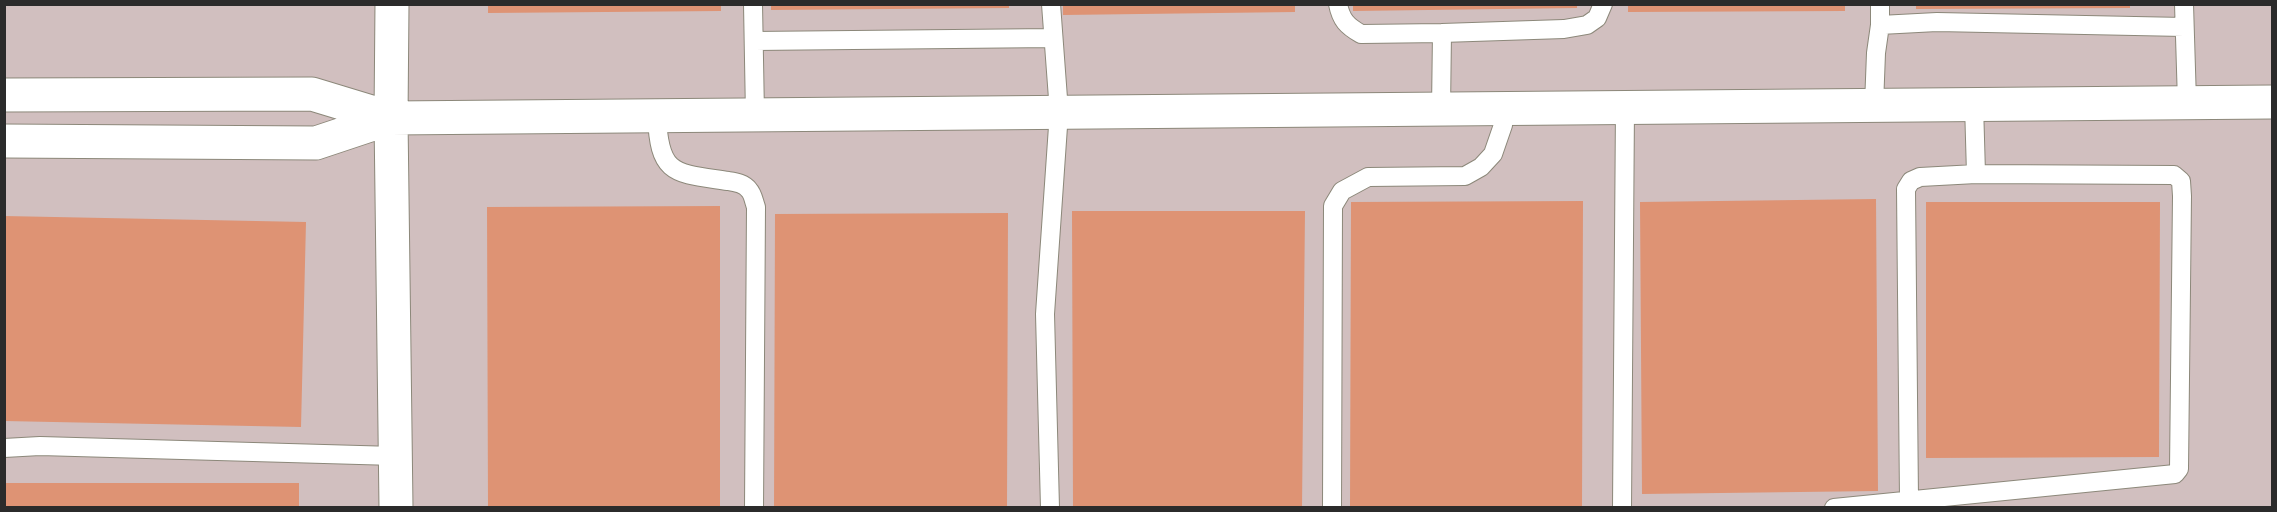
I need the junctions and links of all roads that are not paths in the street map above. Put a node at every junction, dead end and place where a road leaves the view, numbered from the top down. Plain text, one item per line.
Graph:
1 (392, 4) edge
2 (753, 4) edge
3 (1051, 4) edge
4 (1338, 4) edge
5 (1603, 4) edge
6 (1880, 4) edge
7 (2184, 4) edge
8 (1880, 25) junction
9 (2184, 27) junction
10 (1442, 33) junction
11 (1053, 38) junction
12 (754, 41) junction
13 (4, 94) edge
14 (2187, 102) junction
15 (2272, 102) edge
16 (1974, 104) junction
17 (1874, 105) junction
18 (1625, 107) junction
19 (1505, 108) junction
20 (1441, 109) junction
21 (1059, 112) junction
22 (755, 115) junction
23 (657, 116) junction
24 (391, 118) junction
25 (4, 141) edge
26 (1976, 174) junction
27 (4, 448) edge
28 (395, 456) junction
29 (1909, 500) junction
30 (396, 507) edge
31 (754, 507) edge
32 (1050, 507) edge
33 (1332, 507) edge
34 (1622, 507) edge
35 (1834, 507) edge

1 - 24 street
2 - 12 lane
3 - 11 lane
4 - 10 lane
5 - 10 lane
6 - 8 lane
7 - 9 lane
8 - 9 lane
8 - 17 lane
9 - 14 lane
10 - 20 lane
11 - 12 lane
11 - 21 lane
12 - 22 lane
13 - 24 street
14 - 15 street
14 - 16 street
16 - 17 street
16 - 26 lane
17 - 18 street
18 - 19 street
18 - 34 lane
19 - 20 street
19 - 33 lane
20 - 21 street
21 - 22 street
21 - 32 lane
22 - 23 street
23 - 24 street
23 - 31 lane
24 - 25 street
24 - 28 street
26 - 29 lane
26 - 29 lane
27 - 28 lane
28 - 30 street
29 - 35 lane

